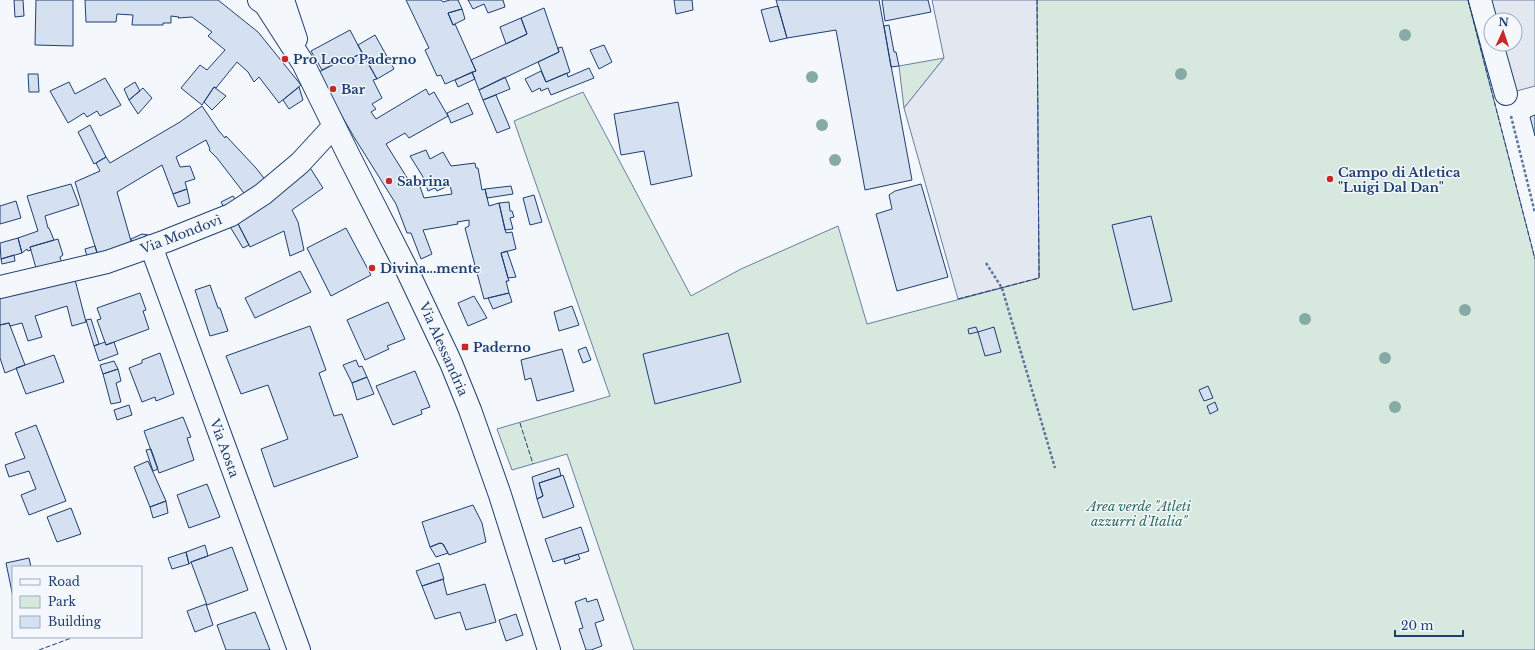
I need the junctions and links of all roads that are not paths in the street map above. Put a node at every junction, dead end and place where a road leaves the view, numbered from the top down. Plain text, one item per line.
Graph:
1 (1480, 0) edge
2 (272, 1) edge
3 (1483, 12) edge
4 (1494, 52) edge
5 (1506, 94) road end
6 (334, 126) junction
7 (151, 246) junction
8 (0, 287) edge
9 (299, 650) edge
10 (549, 650) edge

1 - 3 street
2 - 6 street, Via Alessandria
4 - 5 street
6 - 7 street, Via Mondovì
6 - 10 street, Via Alessandria
7 - 8 street, Via Mondovì
7 - 9 street, Via Aosta

